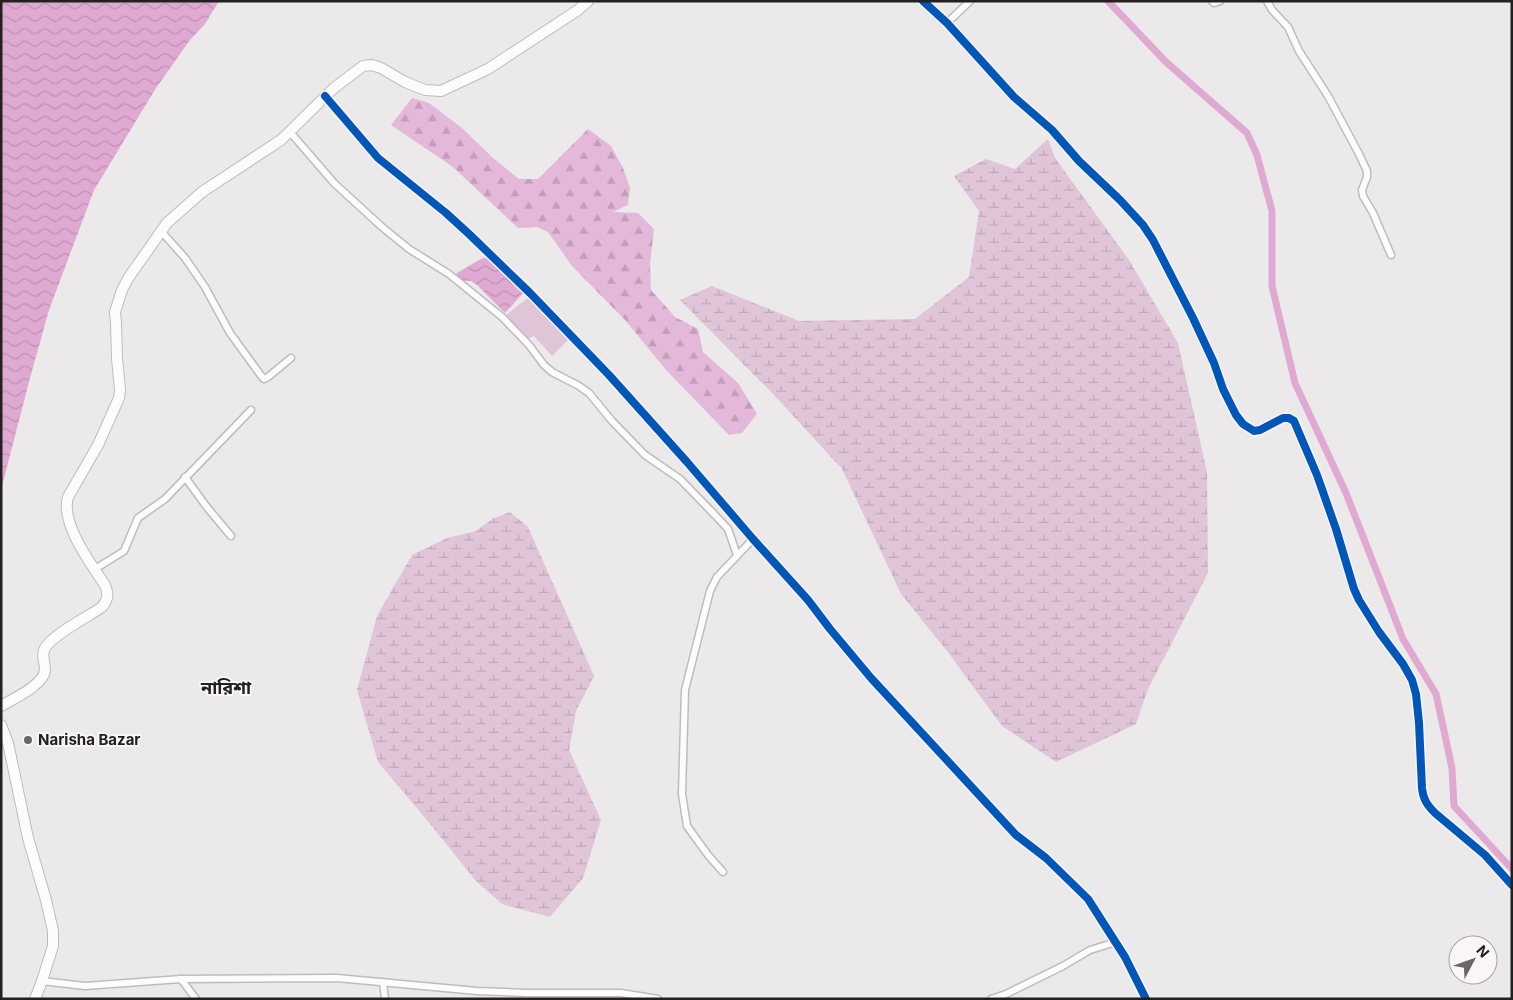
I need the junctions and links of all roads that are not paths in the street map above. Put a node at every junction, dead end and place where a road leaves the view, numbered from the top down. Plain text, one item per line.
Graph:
1 (588, 1) edge
2 (923, 1) edge
3 (970, 1) edge
4 (1212, 1) edge
5 (1220, 1) edge
6 (1267, 1) edge
7 (947, 24) junction
8 (325, 96) junction
9 (290, 132) junction
10 (161, 231) junction
11 (1391, 255) dead end
12 (291, 358) dead end
13 (251, 410) dead end
14 (185, 477) junction
15 (231, 536) dead end
16 (753, 539) junction
17 (737, 555) junction
18 (95, 569) junction
19 (1, 706) edge
20 (1, 725) edge
21 (723, 872) dead end
22 (1512, 885) edge
23 (1116, 942) junction
24 (181, 979) junction
25 (42, 980) junction
26 (383, 982) junction
27 (35, 999) edge
28 (196, 999) edge
29 (384, 999) edge
30 (658, 999) edge
31 (991, 999) edge
32 (1146, 999) edge

1 - 8 main road
2 - 7 street
3 - 7 street
4 - 5 street
6 - 11 street
7 - 22 street
8 - 9 main road
8 - 16 street
9 - 10 main road
9 - 17 street
10 - 12 street
10 - 18 main road
13 - 14 street
14 - 15 street
14 - 18 street
16 - 17 street
16 - 23 street
17 - 21 street
18 - 19 main road
20 - 25 main road
23 - 31 street
23 - 32 street
24 - 25 street
24 - 26 street
24 - 28 street
25 - 27 main road
26 - 29 street
26 - 30 street

